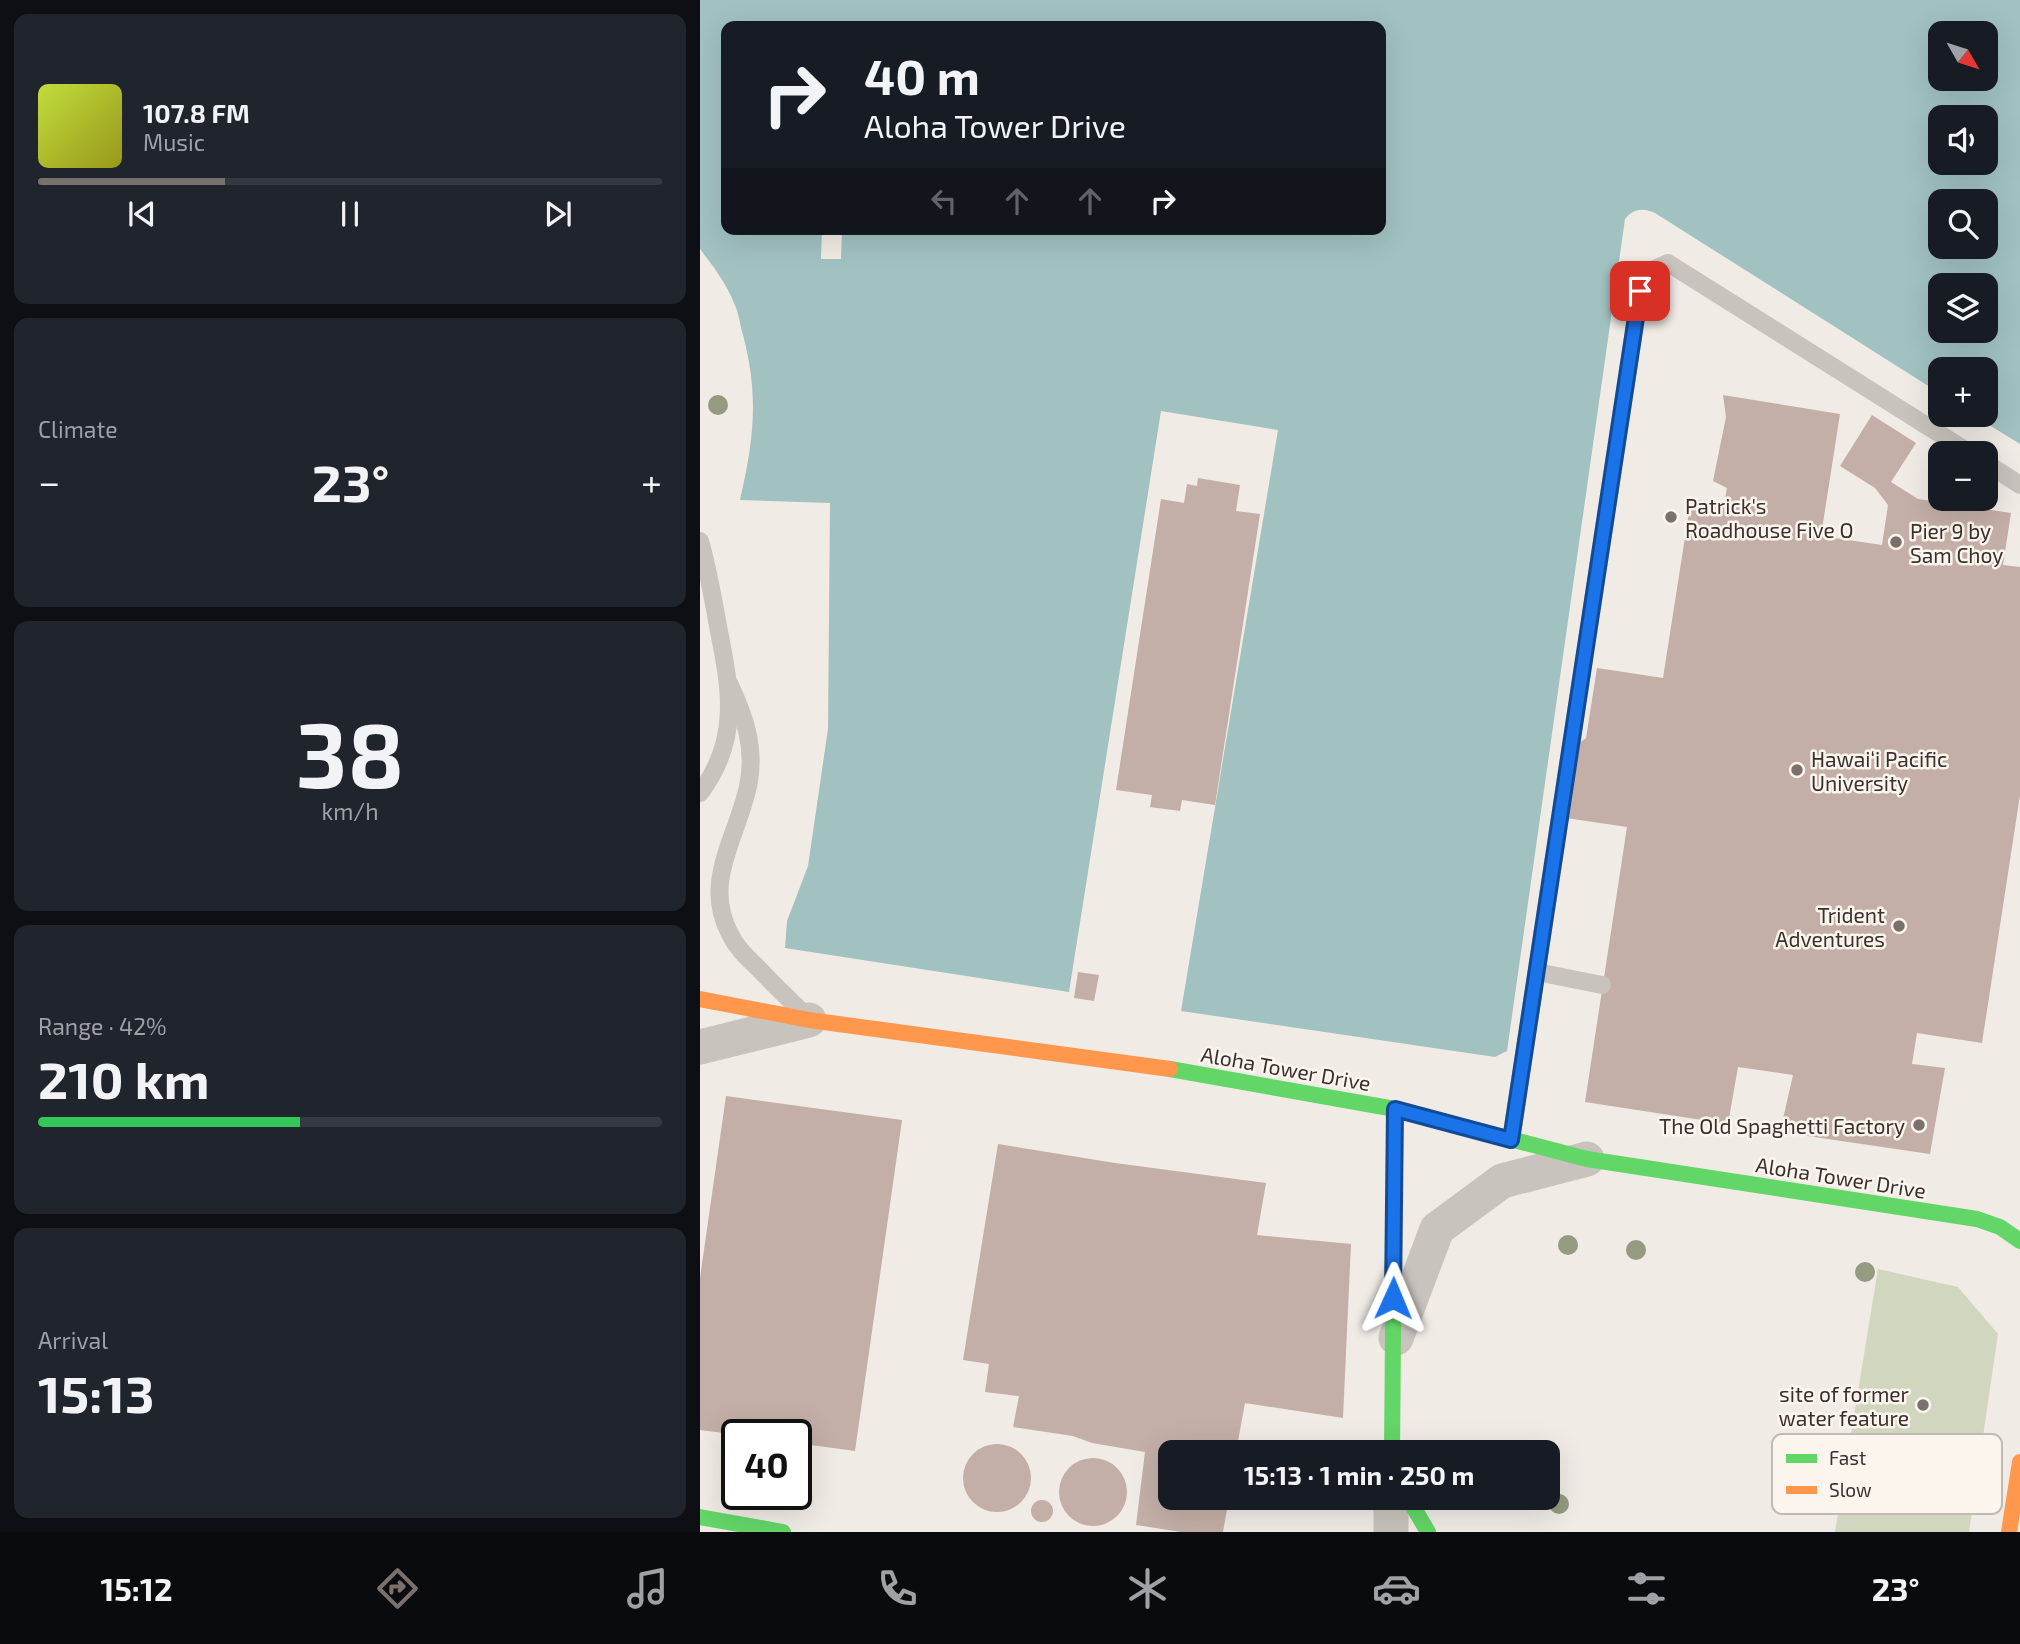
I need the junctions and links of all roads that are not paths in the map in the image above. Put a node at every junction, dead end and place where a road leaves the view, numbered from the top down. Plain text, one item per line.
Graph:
1 (1951, 441) edge
2 (1998, 471) edge
3 (2020, 485) edge
4 (700, 541) edge
5 (703, 570) edge
6 (729, 683) junction
7 (700, 793) edge
8 (1536, 972) junction
9 (1602, 985) dead end
10 (700, 999) edge
11 (809, 1020) junction
12 (700, 1047) edge
13 (1395, 1109) junction
14 (1511, 1140) junction
15 (1587, 1159) junction
16 (2020, 1241) edge
17 (1393, 1348) junction
18 (1392, 1440) edge
19 (2020, 1462) edge
20 (1391, 1510) edge
21 (1415, 1510) edge
22 (700, 1517) edge
23 (783, 1532) edge
24 (1391, 1532) edge
25 (1428, 1532) edge
26 (2009, 1532) edge

1 - 8 lane
2 - 3 lane
4 - 5 lane
5 - 6 lane
6 - 7 lane
6 - 11 lane
8 - 9 lane
8 - 14 lane
10 - 11 street, Aloha Tower Drive
11 - 12 street
11 - 13 street, Aloha Tower Drive
13 - 14 street, Aloha Tower Drive
13 - 17 street
14 - 15 street, Aloha Tower Drive
15 - 16 street, Aloha Tower Drive
15 - 17 street
17 - 18 street
19 - 26 street
20 - 24 street
21 - 25 street
22 - 23 street

